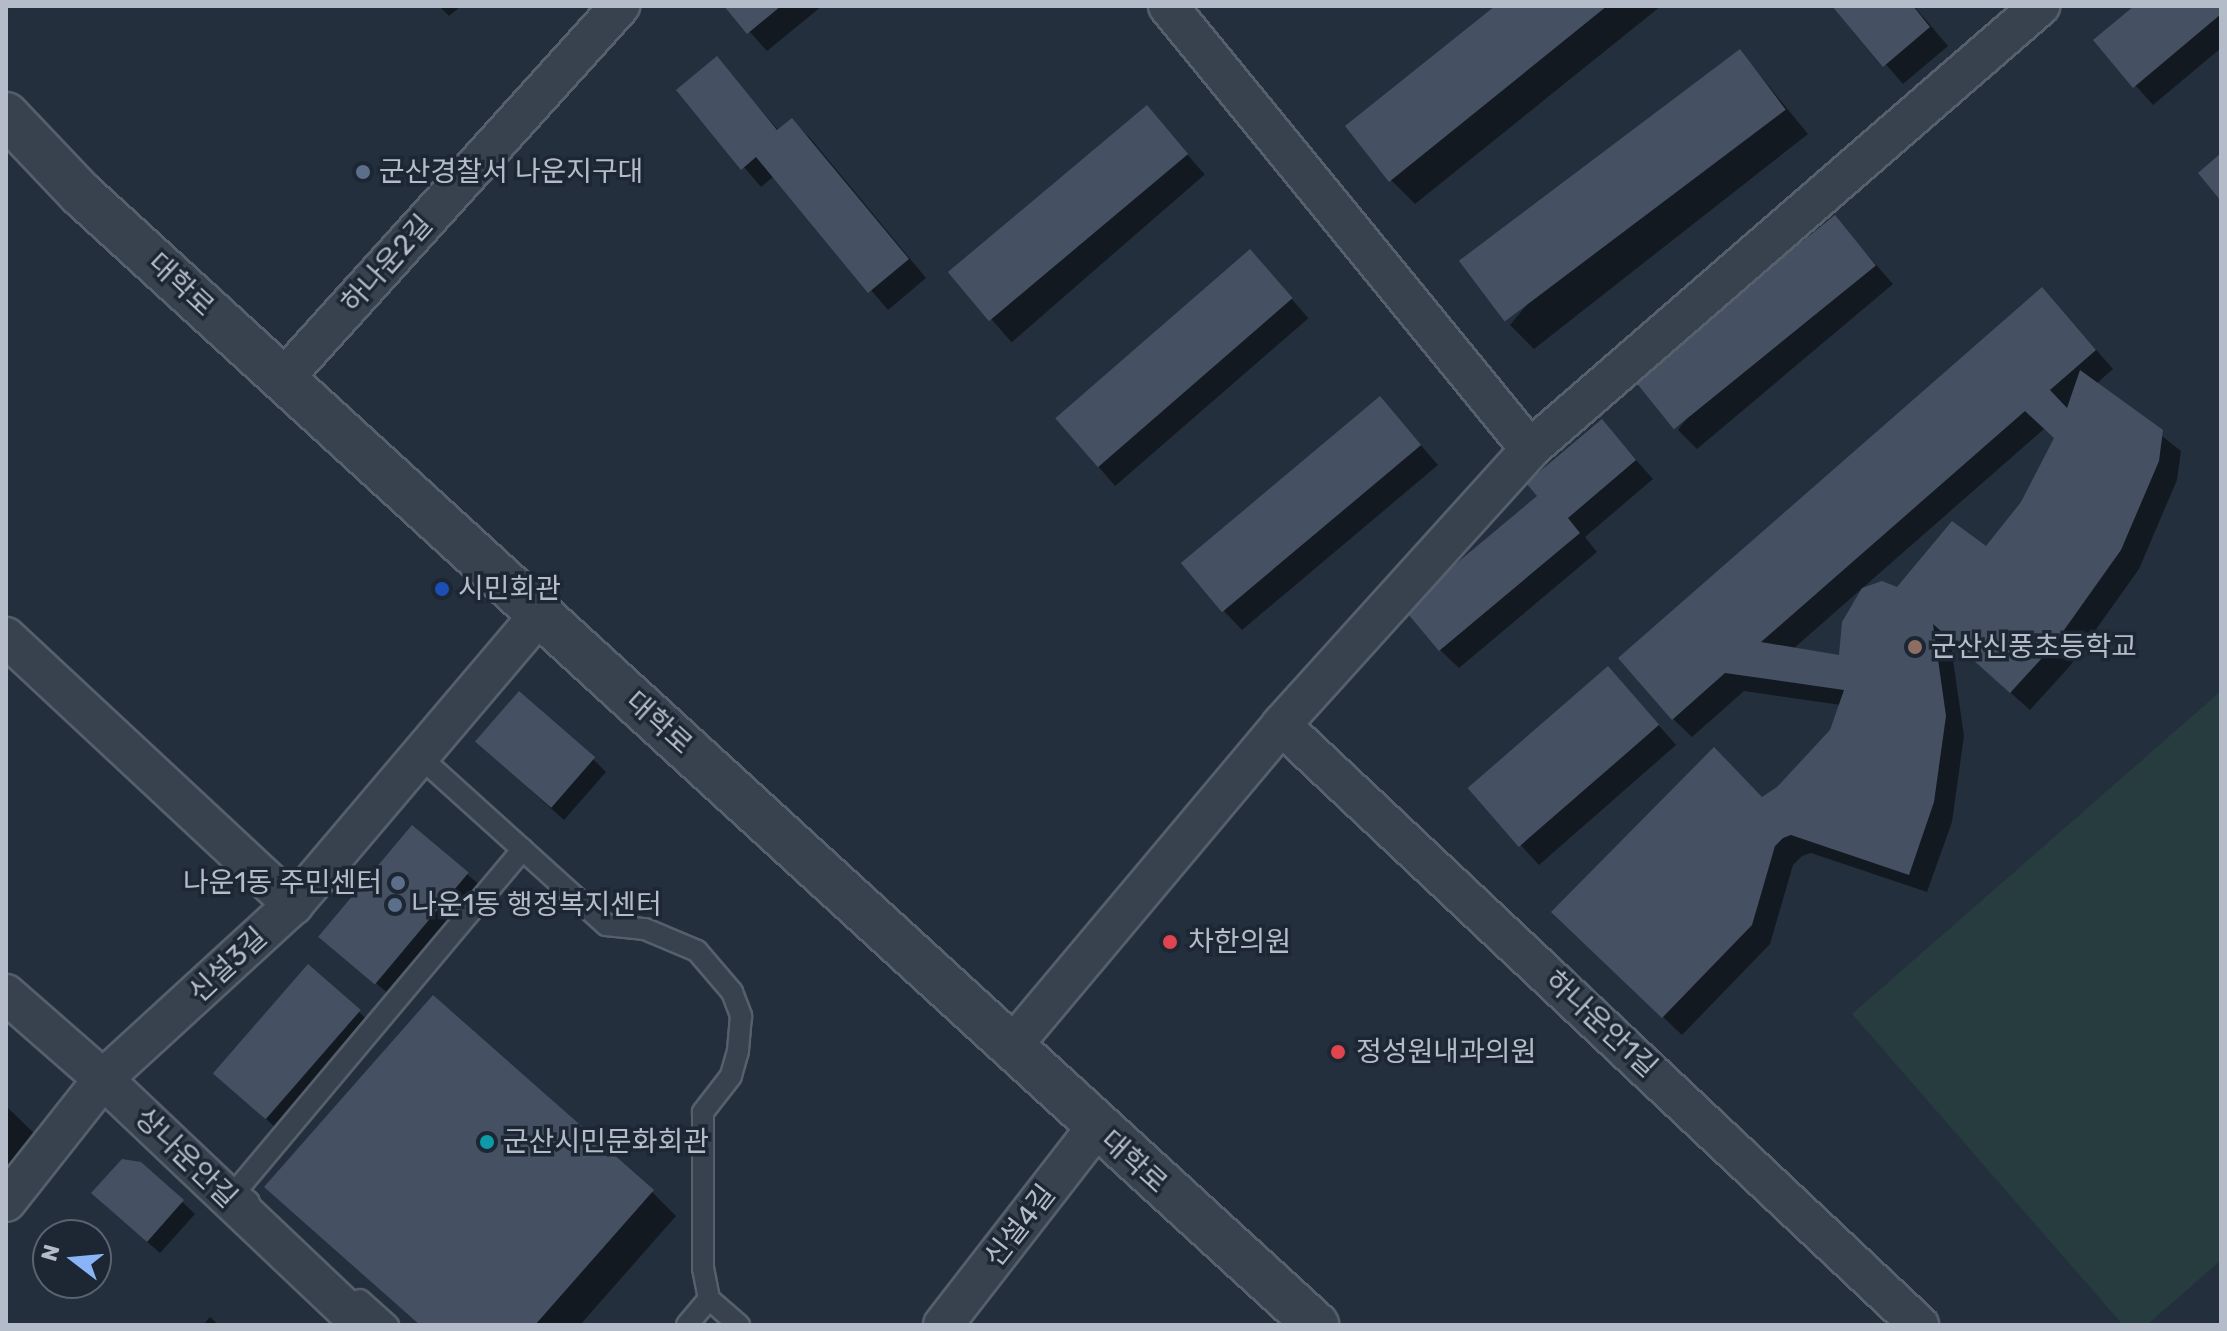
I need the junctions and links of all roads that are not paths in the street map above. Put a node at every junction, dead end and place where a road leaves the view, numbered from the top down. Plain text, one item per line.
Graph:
1 (620, 6) edge
2 (1168, 6) edge
3 (2040, 6) edge
4 (6, 115) edge
5 (283, 379) junction
6 (1530, 449) junction
7 (540, 614) junction
8 (6, 637) edge
9 (1281, 725) junction
10 (419, 756) junction
11 (523, 849) junction
12 (293, 905) junction
13 (6, 994) edge
14 (1012, 1046) junction
15 (103, 1079) junction
16 (1096, 1128) junction
17 (6, 1202) edge
18 (709, 1299) junction
19 (362, 1325) edge
20 (388, 1325) edge
21 (687, 1325) edge
22 (739, 1325) edge
23 (943, 1325) edge
24 (1316, 1325) edge
25 (1919, 1325) edge

1 - 5 street, 하나운2길
2 - 6 street
3 - 6 street
4 - 5 street, 대학로
5 - 7 street, 대학로
6 - 9 street
7 - 10 street, 신설3길
7 - 14 street, 대학로
8 - 12 street
9 - 14 street
9 - 25 street, 하나운안1길
10 - 11 lane
10 - 12 street, 신설3길
11 - 18 lane
11 - 20 lane
12 - 15 street, 신설3길
13 - 15 street, 상나운안길
14 - 16 street, 대학로
15 - 17 street, 신설3길
15 - 19 street, 상나운안길
16 - 23 street, 신설4길
16 - 24 street, 대학로
18 - 21 lane
18 - 22 lane

